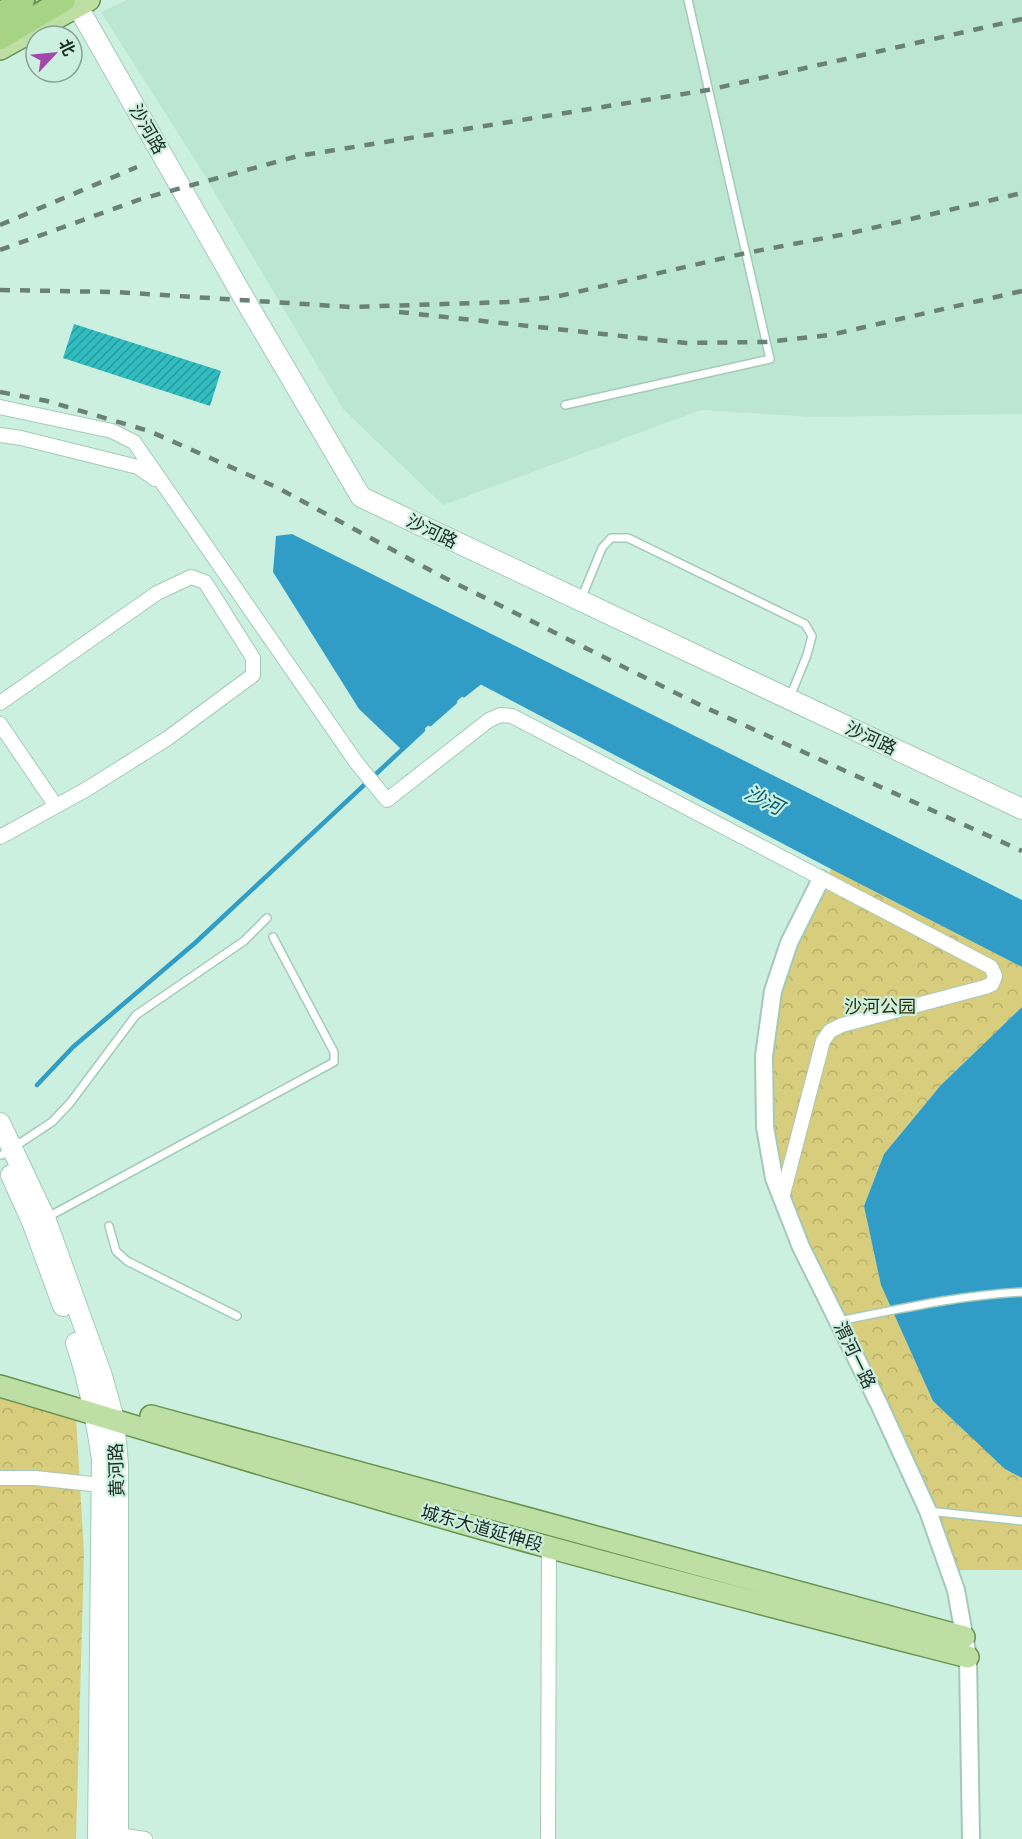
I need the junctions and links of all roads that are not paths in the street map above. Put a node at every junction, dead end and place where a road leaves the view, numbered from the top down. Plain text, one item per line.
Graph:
1 (23, 0) edge
2 (688, 0) edge
3 (76, 2) edge
4 (0, 14) edge
5 (0, 38) edge
6 (0, 49) edge
7 (565, 405) dead end
8 (0, 407) edge
9 (0, 435) edge
10 (161, 482) junction
11 (580, 602) junction
12 (789, 700) junction
13 (0, 703) edge
14 (0, 724) edge
15 (56, 806) junction
16 (1022, 809) edge
17 (0, 837) edge
18 (820, 879) junction
19 (267, 918) dead end
20 (273, 937) dead end
21 (0, 1123) edge
22 (5, 1151) edge
23 (782, 1198) junction
24 (39, 1221) junction
25 (109, 1226) dead end
26 (1022, 1292) edge
27 (237, 1316) dead end
28 (839, 1321) junction
29 (0, 1374) edge
30 (0, 1386) edge
31 (103, 1410) junction
32 (0, 1478) edge
33 (101, 1485) junction
34 (928, 1511) junction
35 (1022, 1521) edge
36 (549, 1547) junction
37 (966, 1647) junction
38 (98, 1836) edge
39 (118, 1837) edge
40 (145, 1839) edge
41 (548, 1839) edge
42 (971, 1839) edge

1 - 4 highway
2 - 7 lane
3 - 5 highway
3 - 6 main road
3 - 11 main road, 沙河路
8 - 10 street
9 - 10 street
10 - 18 street
11 - 12 main road, 沙河路
11 - 12 lane
12 - 16 main road, 沙河路
13 - 15 street
14 - 15 street
15 - 17 street
18 - 23 street, 渭河一路
18 - 23 street
19 - 22 lane
20 - 24 lane
21 - 22 main road, 黄河路
22 - 24 main road, 黄河路
23 - 28 street, 渭河一路
24 - 31 main road, 黄河路
25 - 27 lane
26 - 28 lane
28 - 34 street, 渭河一路
29 - 31 main road, 城东大道延伸段
30 - 31 main road, 城东大道延伸段
31 - 33 main road, 黄河路
31 - 36 main road, 城东大道延伸段
31 - 37 main road, 城东大道延伸段
31 - 39 main road, 黄河路
32 - 33 street
33 - 38 main road, 黄河路
34 - 35 lane
34 - 37 street, 渭河一路
36 - 37 main road, 城东大道延伸段
36 - 41 street
37 - 42 street, 渭河一路
38 - 39 street
39 - 40 street

